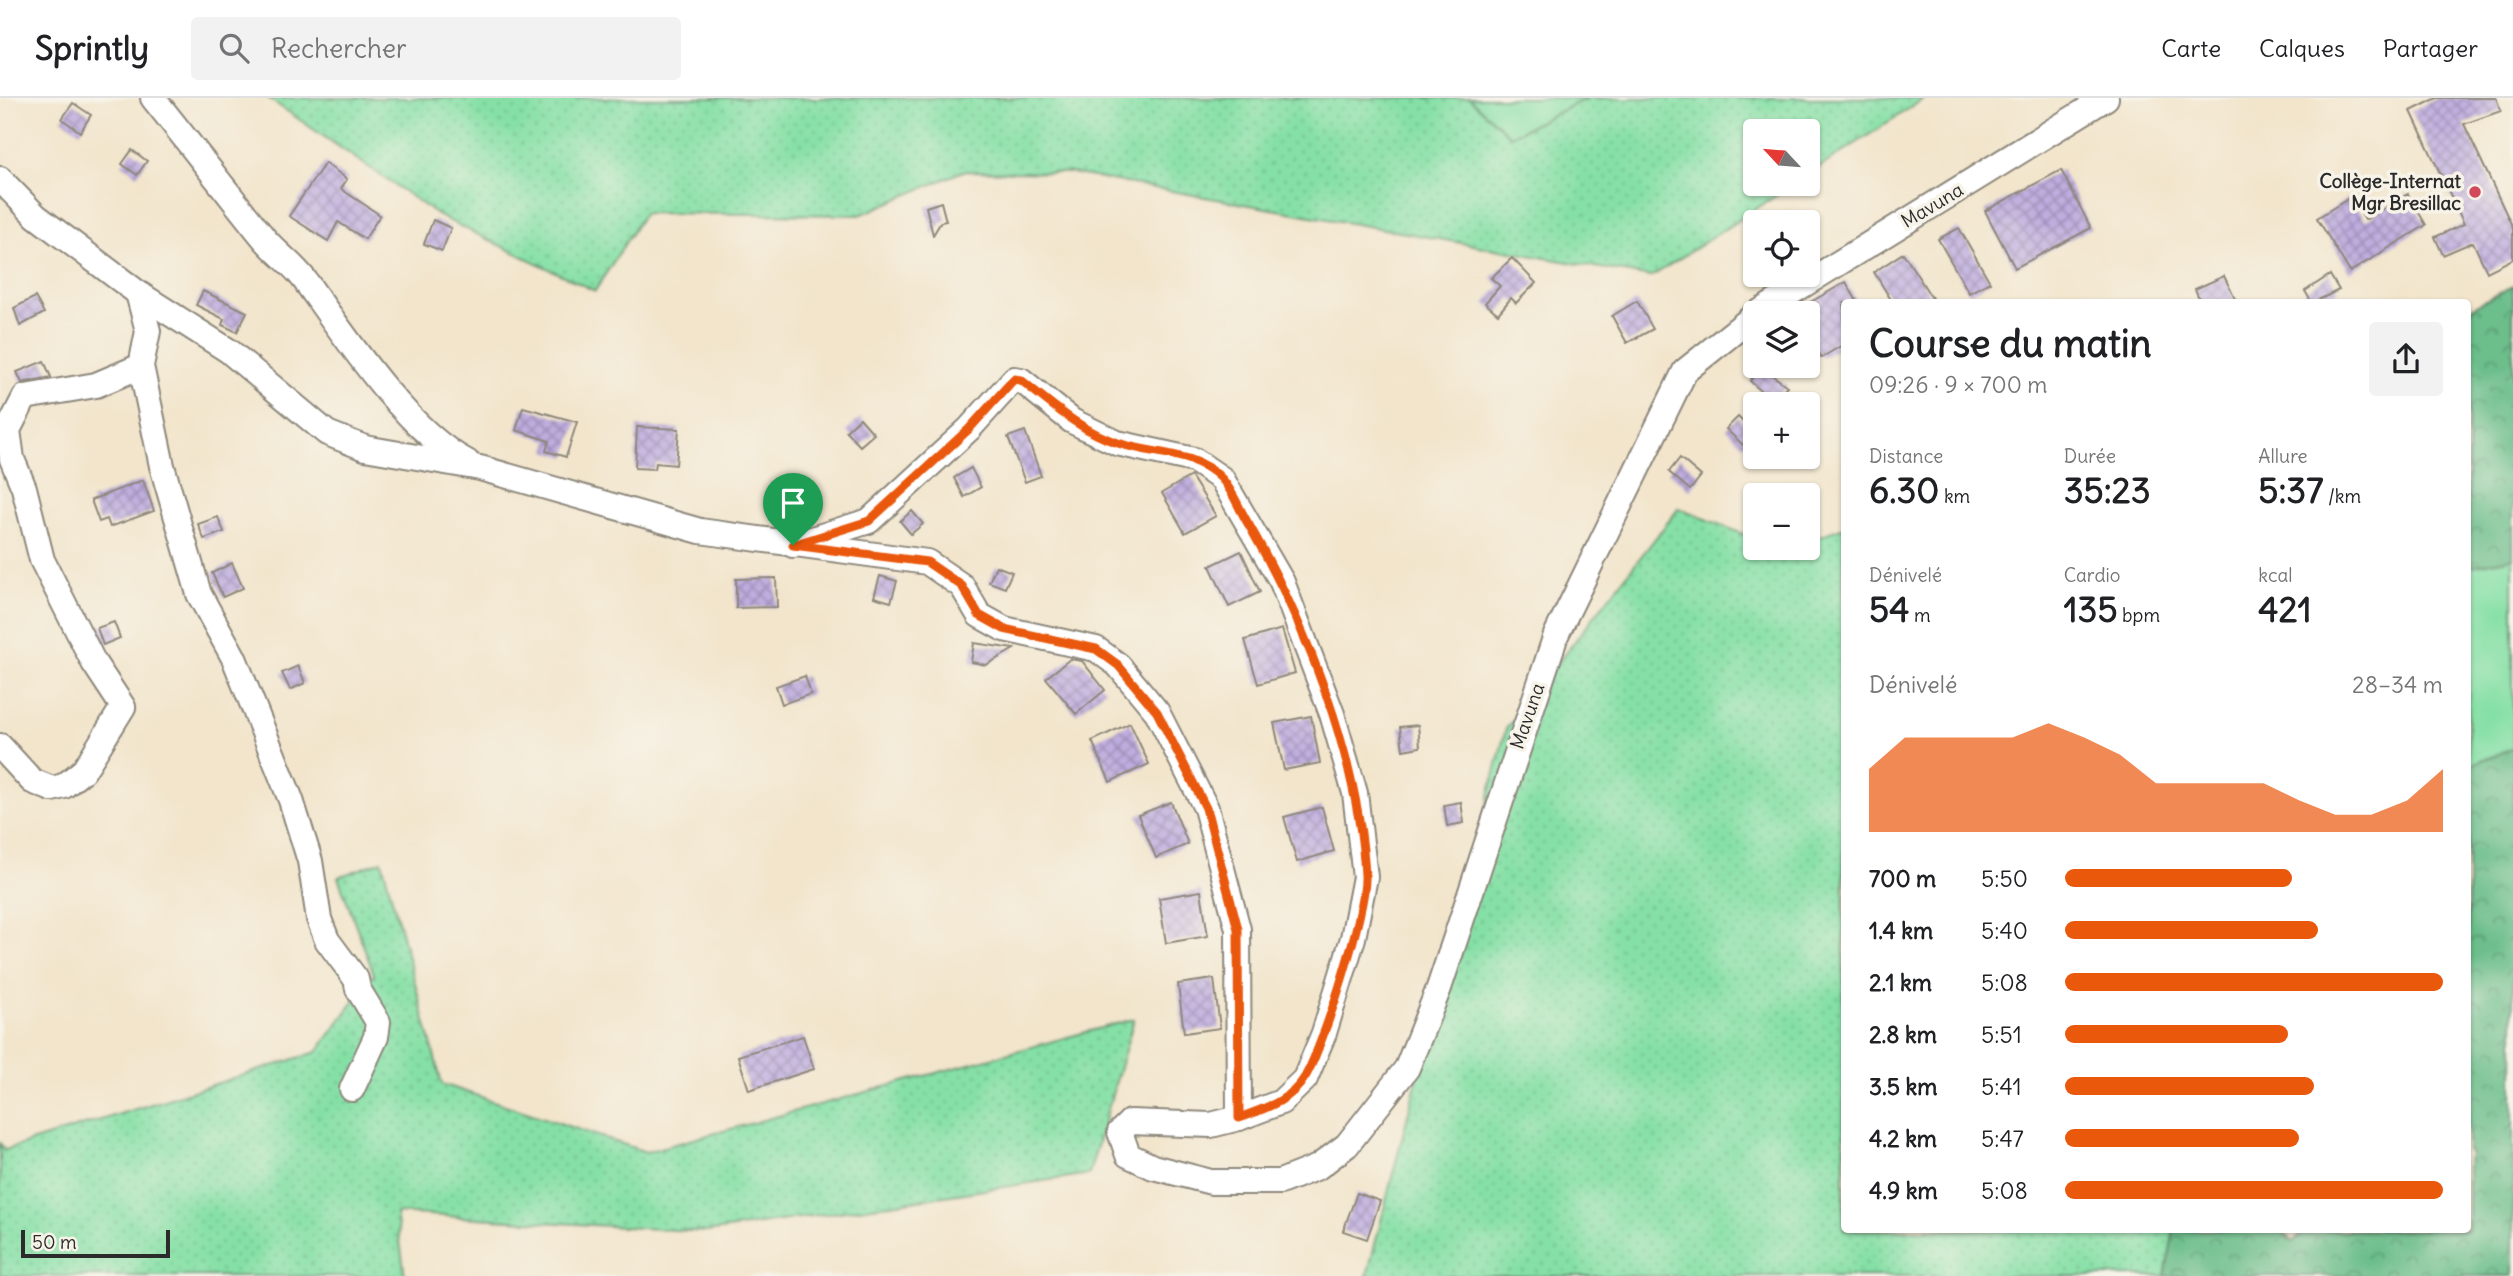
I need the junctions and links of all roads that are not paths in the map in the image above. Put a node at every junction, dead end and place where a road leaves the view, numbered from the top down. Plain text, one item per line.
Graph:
1 (153, 98) edge
2 (2106, 98) edge
3 (0, 179) edge
4 (138, 293) junction
5 (1777, 301) edge
6 (1743, 324) edge
7 (141, 366) junction
8 (25, 397) junction
9 (0, 402) edge
10 (480, 468) junction
11 (793, 545) junction
12 (0, 746) edge
13 (352, 1090) dead end
14 (1239, 1118) junction

1 - 10 street
2 - 5 street, Mavuna
3 - 4 street
4 - 7 street
4 - 10 street
6 - 14 street, Mavuna
7 - 8 street
7 - 13 street
8 - 9 street
8 - 12 street
10 - 11 street
11 - 14 street
11 - 14 street

